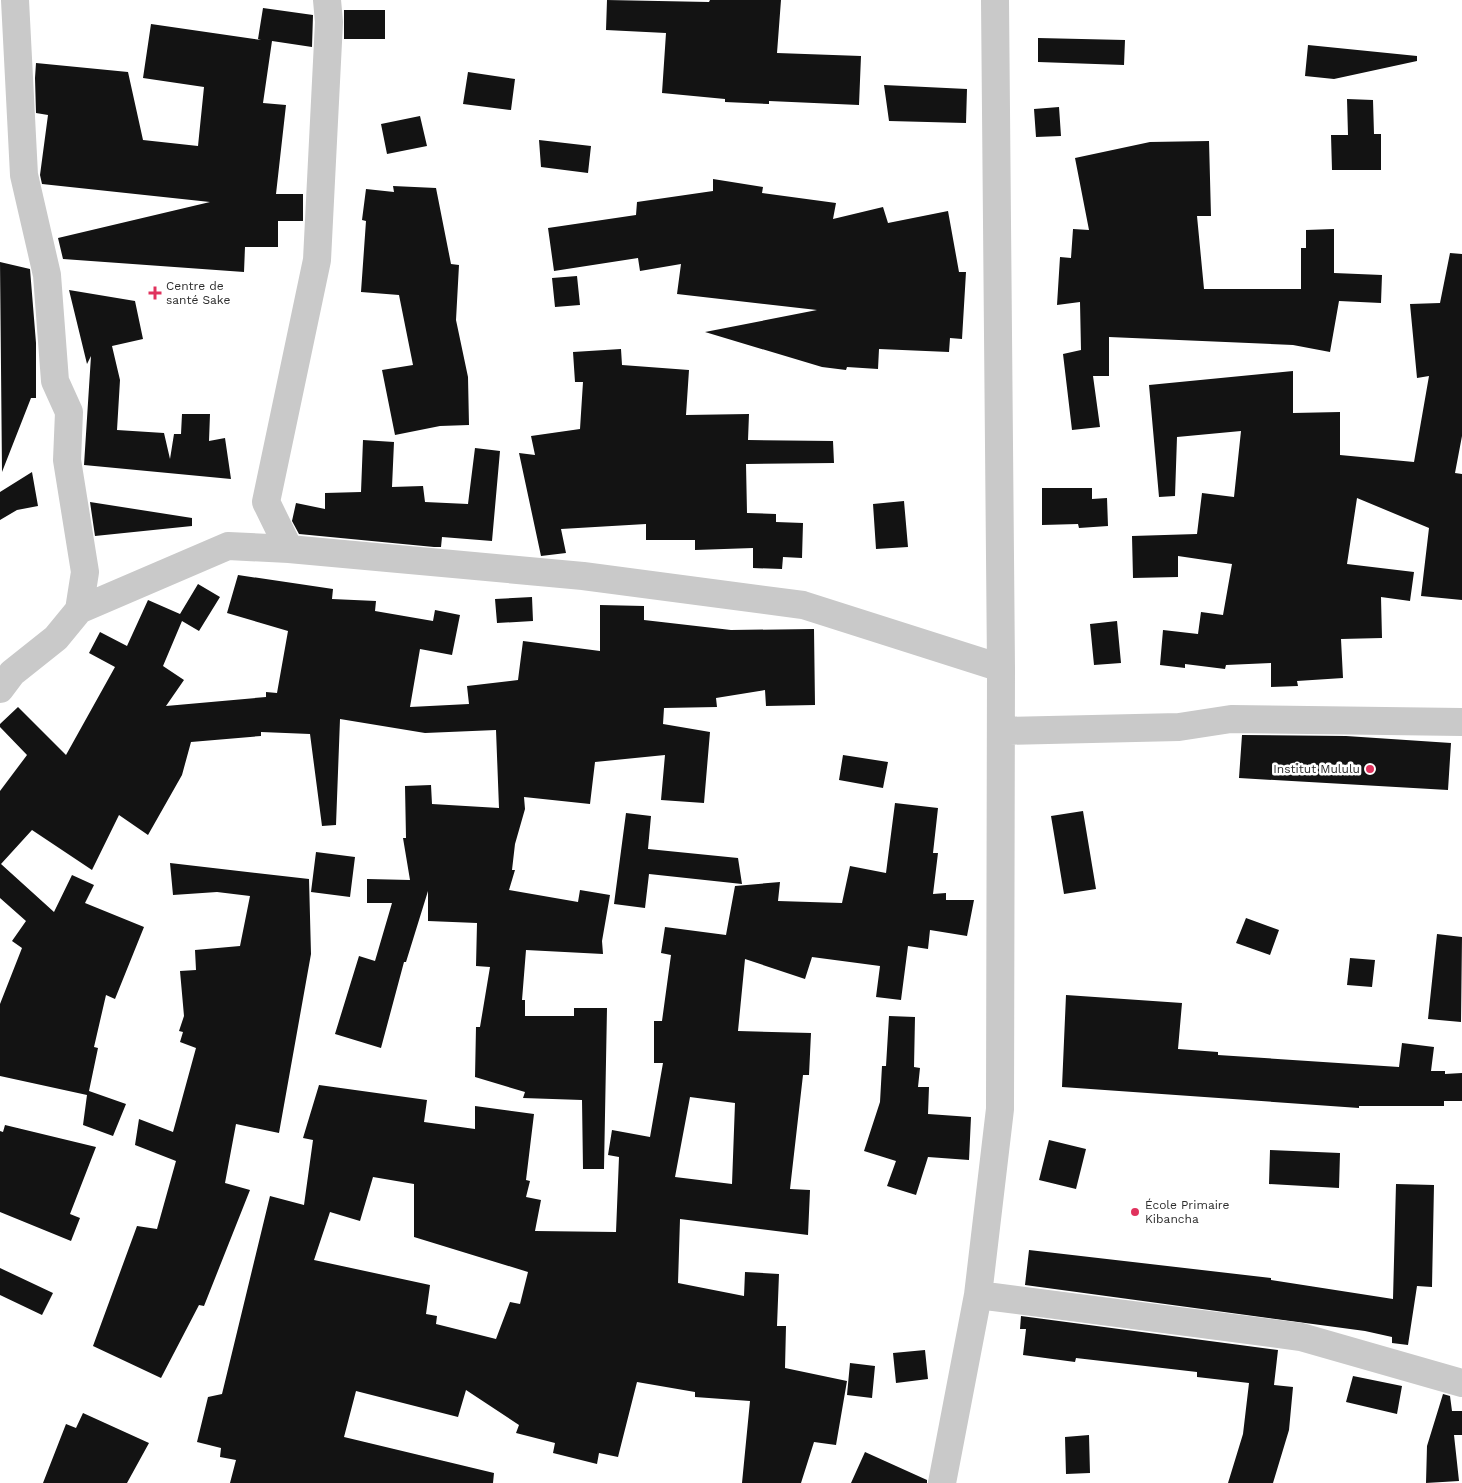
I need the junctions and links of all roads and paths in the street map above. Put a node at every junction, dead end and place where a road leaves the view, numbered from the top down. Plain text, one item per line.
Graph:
1 (15, 0) edge
2 (327, 0) edge
3 (995, 0) edge
4 (289, 550) junction
5 (79, 610) junction
6 (1001, 668) junction
7 (0, 689) edge
8 (1462, 722) edge
9 (1002, 731) junction
10 (978, 1295) junction
11 (1462, 1383) edge
12 (942, 1483) edge

1 - 5 street
2 - 4 street
3 - 6 street
4 - 5 street
4 - 6 street
5 - 7 street
6 - 9 street
8 - 9 street
9 - 10 street
10 - 11 street
10 - 12 street

